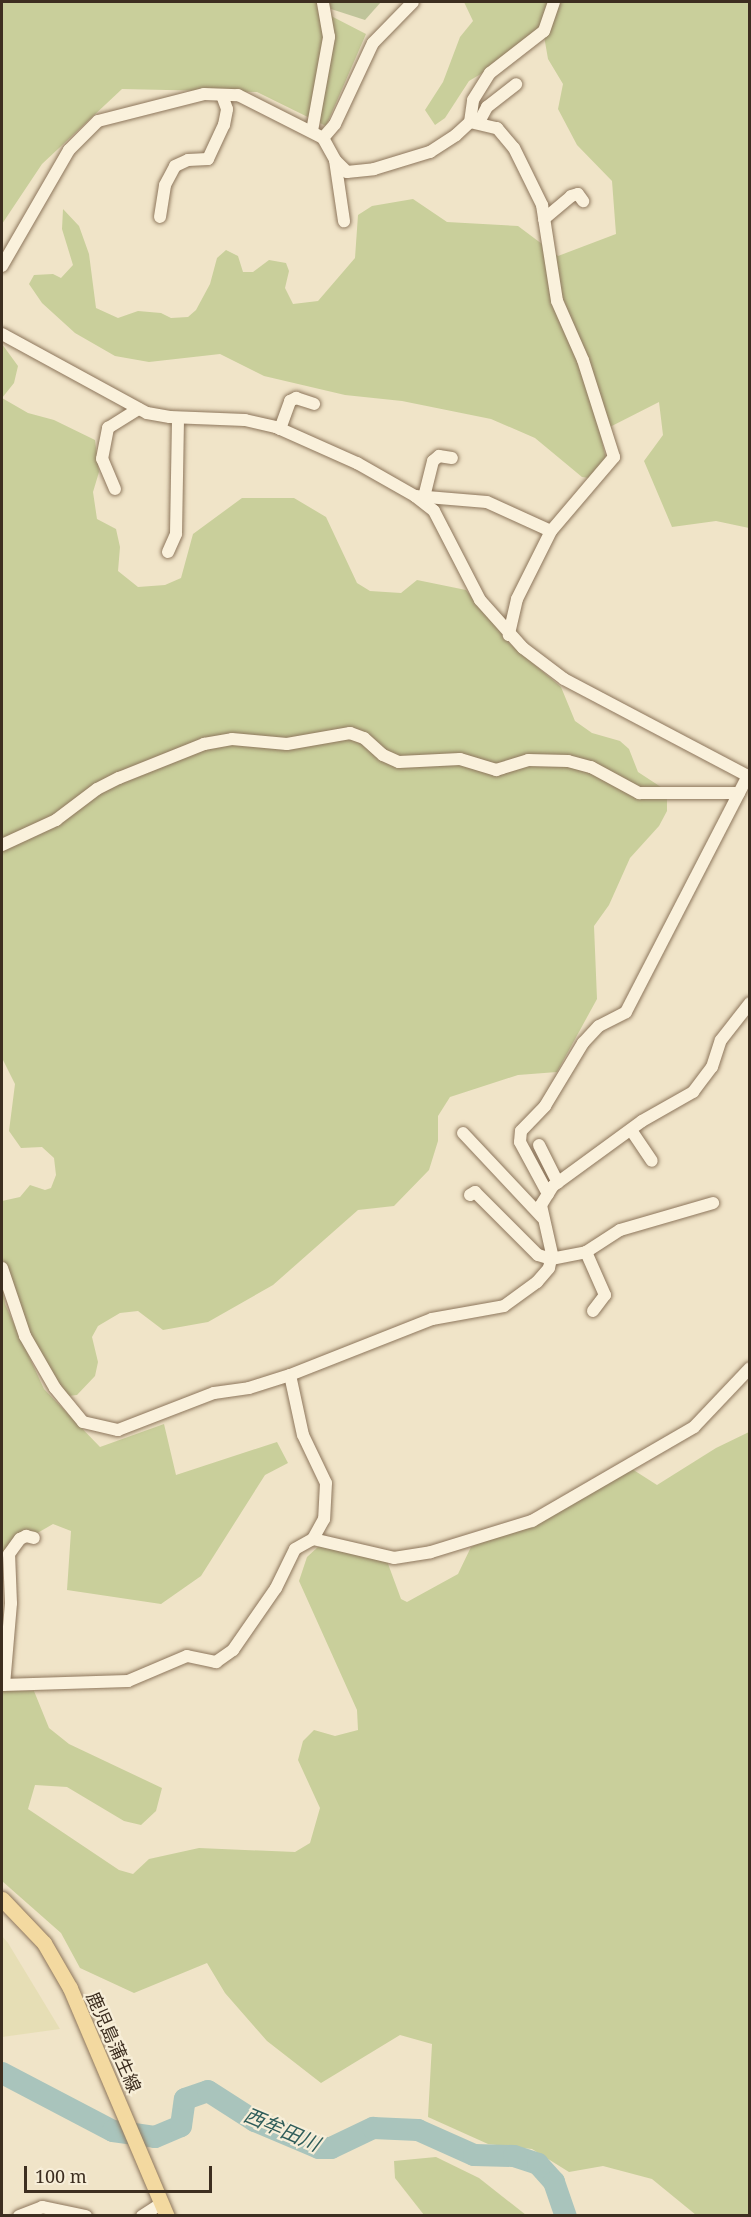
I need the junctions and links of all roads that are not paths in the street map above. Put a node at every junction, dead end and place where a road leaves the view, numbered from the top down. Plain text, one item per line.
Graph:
1 (323, 2) edge
2 (413, 2) edge
3 (554, 2) edge
4 (516, 84) dead end
5 (222, 94) junction
6 (474, 122) junction
7 (318, 134) junction
8 (334, 160) junction
9 (583, 201) dead end
10 (160, 217) dead end
11 (544, 219) junction
12 (344, 221) dead end
13 (2, 266) edge
14 (2, 334) edge
15 (314, 404) dead end
16 (138, 409) junction
17 (178, 418) junction
18 (280, 429) junction
19 (452, 458) dead end
20 (115, 489) dead end
21 (420, 496) junction
22 (551, 531) junction
23 (168, 552) dead end
24 (509, 635) junction
25 (749, 776) edge
26 (739, 793) junction
27 (2, 845) edge
28 (750, 1003) edge
29 (631, 1130) junction
30 (463, 1133) dead end
31 (539, 1145) dead end
32 (652, 1161) dead end
33 (558, 1183) junction
34 (548, 1194) junction
35 (470, 1195) dead end
36 (713, 1203) dead end
37 (542, 1217) junction
38 (586, 1251) junction
39 (551, 1259) junction
40 (2, 1268) edge
41 (593, 1311) dead end
42 (750, 1368) edge
43 (290, 1376) junction
44 (34, 1538) dead end
45 (313, 1539) junction
46 (3, 1685) edge
47 (2, 1899) edge
48 (164, 2209) edge
49 (25, 2213) edge
50 (86, 2216) edge
51 (142, 2216) edge

1 - 7 street
2 - 7 street
3 - 6 street
4 - 6 street
5 - 7 street
5 - 10 street
5 - 13 street
6 - 8 street
6 - 11 street
7 - 8 street
8 - 12 street
9 - 11 street
11 - 22 street
14 - 16 street
15 - 18 street
16 - 17 street
16 - 20 street
17 - 18 street
17 - 23 street
18 - 21 street
19 - 21 street
21 - 22 street
21 - 24 street
22 - 24 street
24 - 25 street
25 - 26 street
26 - 27 street
26 - 34 street
28 - 29 street
29 - 32 street
29 - 33 street
30 - 37 street
31 - 33 street
33 - 34 street
34 - 37 street
35 - 39 street
36 - 38 street
37 - 39 street
38 - 39 street
38 - 41 street
39 - 43 street
40 - 43 street
42 - 45 street
43 - 45 street
44 - 46 street
45 - 46 street
47 - 48 main road, 鹿児島蒲生線
48 - 51 street
49 - 50 street

